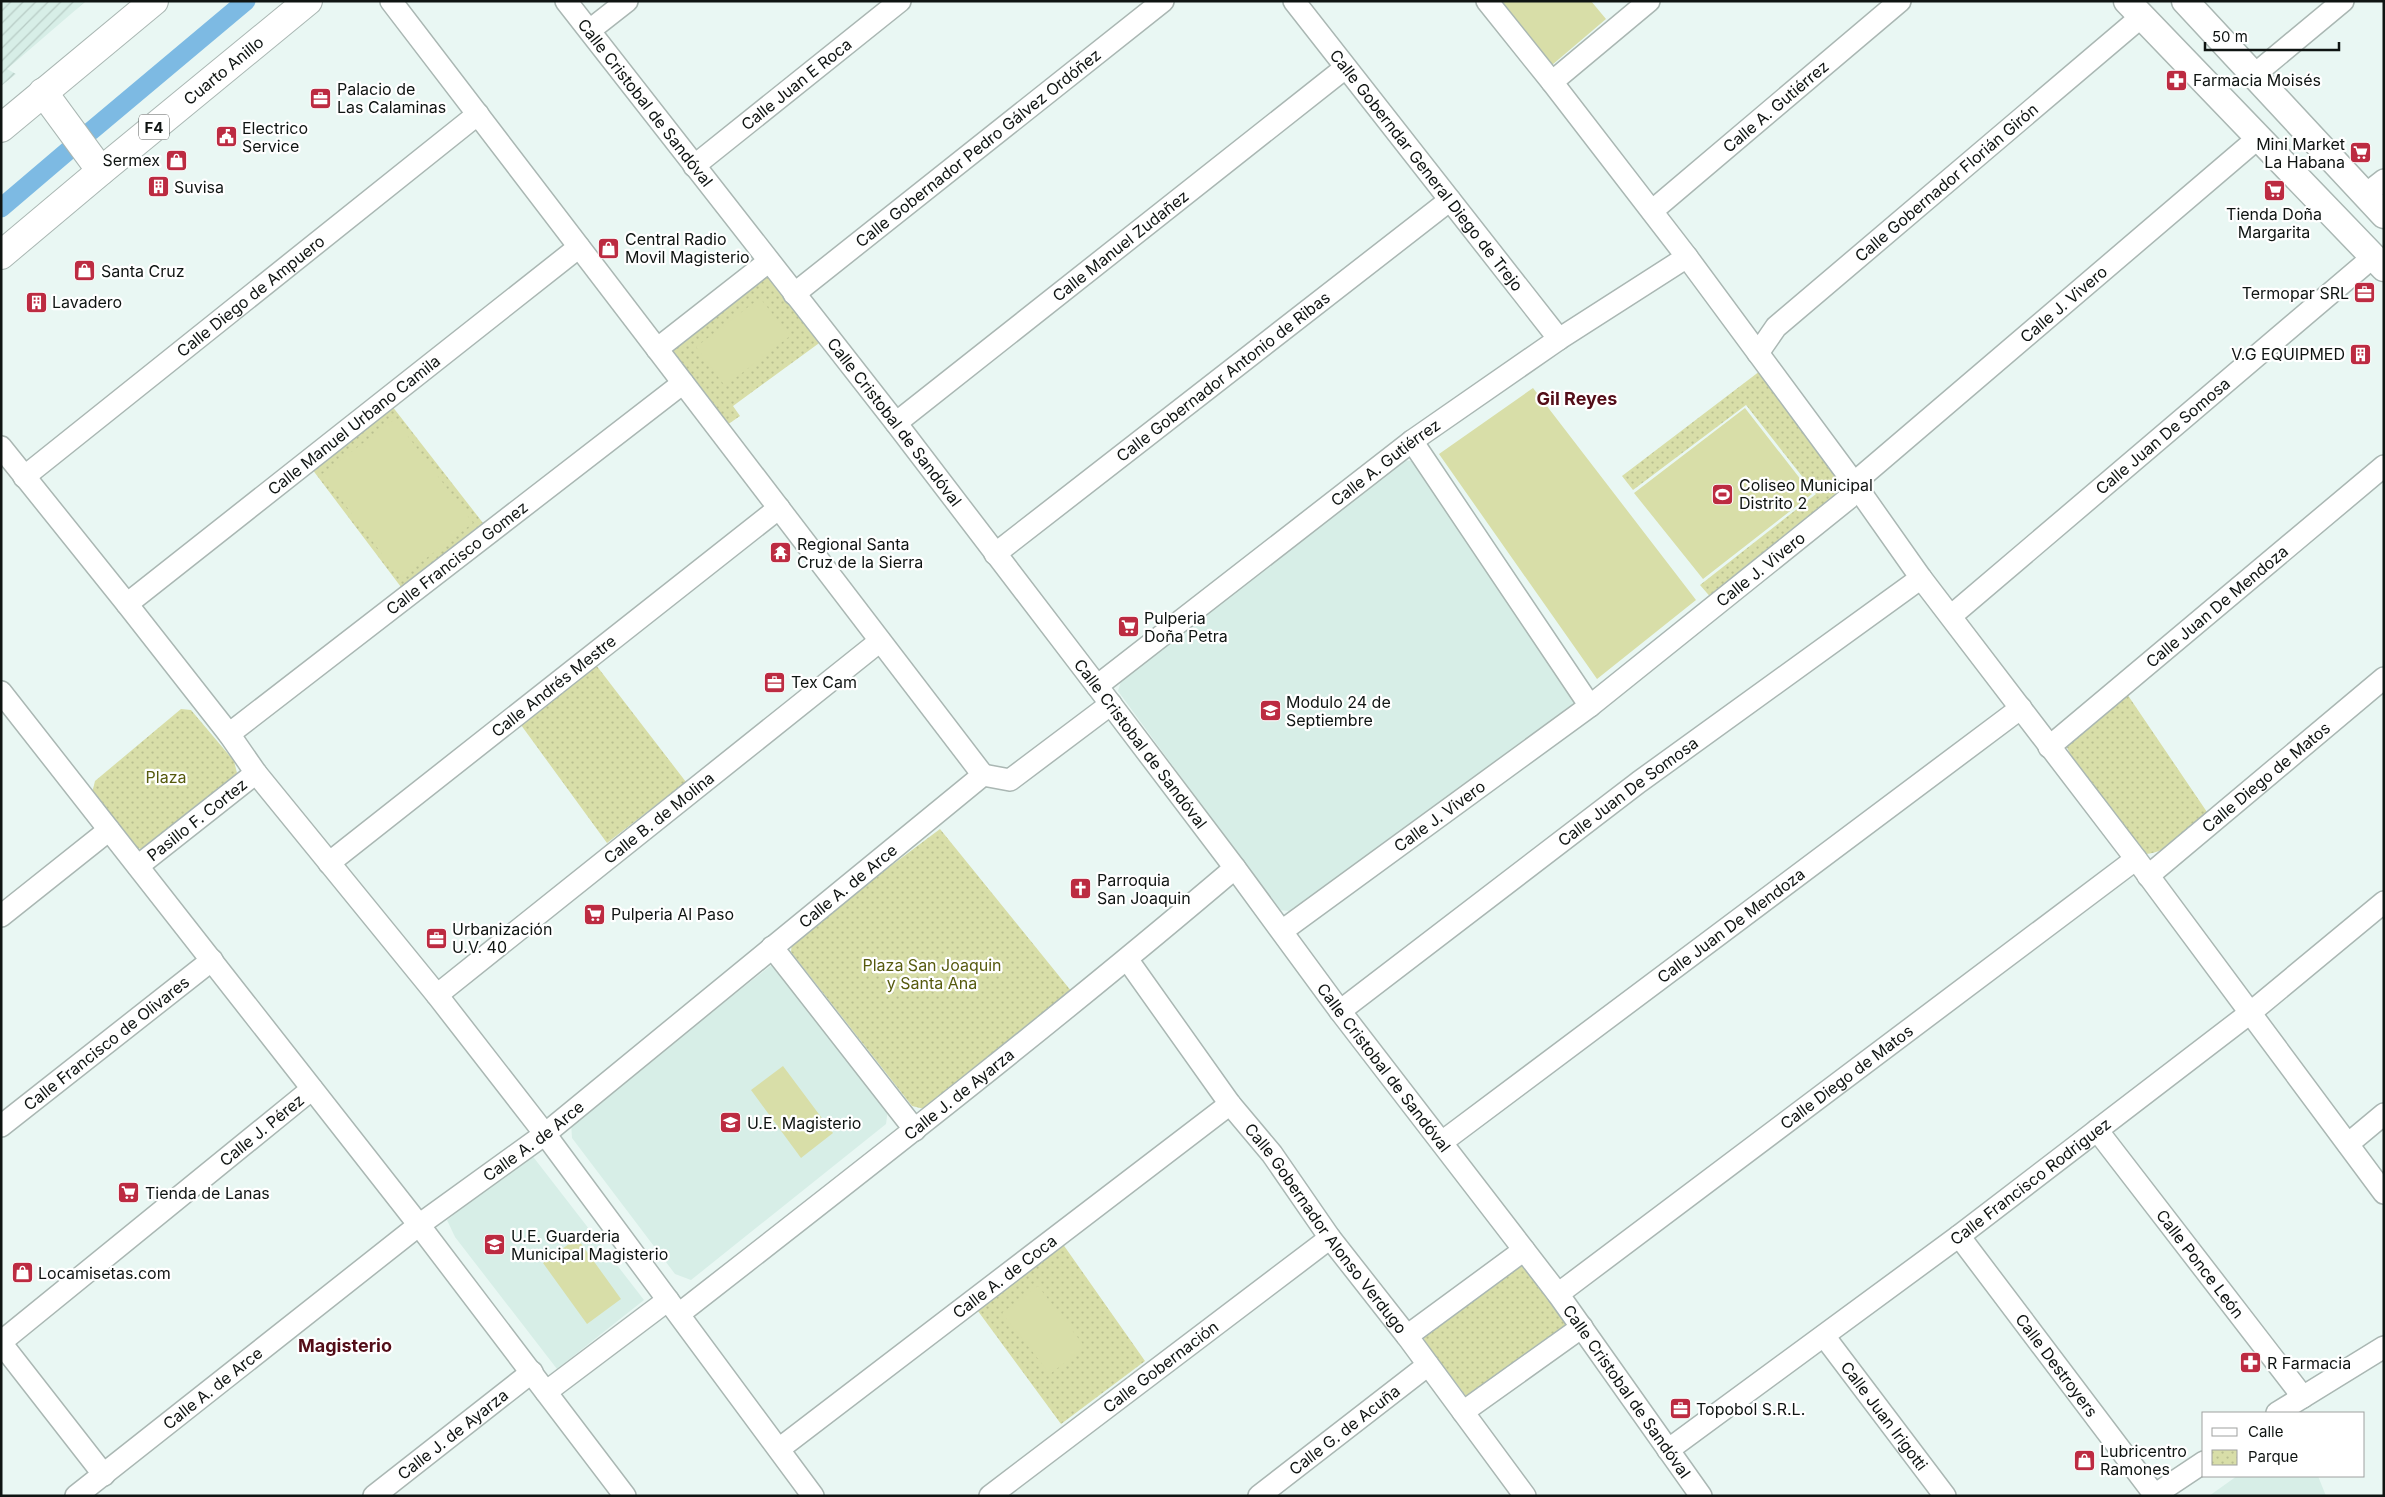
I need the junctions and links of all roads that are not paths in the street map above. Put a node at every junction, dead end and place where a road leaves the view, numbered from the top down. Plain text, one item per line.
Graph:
1 (154, 1) edge
2 (391, 1) edge
3 (566, 1) edge
4 (627, 1) edge
5 (900, 1) edge
6 (1162, 1) edge
7 (1294, 1) edge
8 (1486, 1) edge
9 (1650, 1) edge
10 (1900, 1) edge
11 (2186, 1) edge
12 (2343, 1) edge
13 (294, 5) edge
14 (2134, 9) edge
15 (590, 30) junction
16 (1345, 68) junction
17 (2254, 75) junction
18 (1552, 82) junction
19 (43, 92) junction
20 (478, 114) junction
21 (1, 128) edge
22 (2258, 138) junction
23 (93, 161) junction
24 (694, 166) junction
25 (2375, 187) edge
26 (1450, 200) junction
27 (1652, 211) junction
28 (2384, 215) edge
29 (579, 247) junction
30 (1, 255) edge
31 (1687, 258) junction
32 (768, 262) junction
33 (2378, 262) edge
34 (794, 294) junction
35 (1560, 339) junction
36 (657, 349) junction
37 (1758, 353) junction
38 (683, 382) junction
39 (896, 423) junction
40 (1412, 441) junction
41 (1, 447) edge
42 (2384, 466) edge
43 (24, 477) junction
44 (1854, 483) junction
45 (779, 508) junction
46 (995, 554) junction
47 (1921, 578) junction
48 (128, 604) junction
49 (1951, 616) junction
50 (880, 641) junction
51 (2384, 678) edge
52 (1098, 686) junction
53 (3, 700) edge
54 (1111, 704) junction
55 (1590, 706) junction
56 (2021, 708) junction
57 (228, 734) junction
58 (2049, 747) junction
59 (256, 773) junction
60 (983, 775) junction
61 (109, 830) junction
62 (329, 864) junction
63 (138, 866) junction
64 (1235, 868) junction
65 (2142, 868) junction
66 (2384, 902) edge
67 (1, 916) edge
68 (1282, 932) junction
69 (772, 947) junction
70 (212, 960) junction
71 (1128, 960) junction
72 (436, 995) junction
73 (1340, 1010) junction
74 (2250, 1013) junction
75 (312, 1088) junction
76 (1230, 1104) junction
77 (2384, 1114) edge
78 (1, 1126) edge
79 (915, 1130) junction
80 (2097, 1130) junction
81 (545, 1134) junction
82 (1442, 1142) junction
83 (2348, 1144) junction
84 (2384, 1193) edge
85 (420, 1225) junction
86 (1959, 1236) junction
87 (1330, 1238) junction
88 (1524, 1250) junction
89 (1558, 1294) junction
90 (673, 1307) junction
91 (1582, 1328) junction
92 (1407, 1336) junction
93 (1824, 1336) junction
94 (1, 1342) edge
95 (2384, 1347) edge
96 (1428, 1365) junction
97 (532, 1372) junction
98 (546, 1392) junction
99 (2303, 1397) junction
100 (1463, 1412) junction
101 (2279, 1412) edge
102 (779, 1450) junction
103 (1668, 1450) junction
104 (2202, 1463) edge
105 (104, 1475) junction
106 (2154, 1495) edge
107 (76, 1496) edge
108 (374, 1496) edge
109 (625, 1496) edge
110 (813, 1496) edge
111 (990, 1496) edge
112 (1259, 1496) edge
113 (1525, 1496) edge
114 (1701, 1496) edge
115 (1945, 1496) edge

1 - 19 highway
2 - 20 street
3 - 15 street, Calle Cristobal de Sandóval
4 - 15 street
5 - 24 street, Calle Juan E Roca
6 - 34 street, Calle Gobernador Pedro Gálvez Ordóñez
7 - 16 street, Calle Goberndar General Diego de Trejo
8 - 18 street
9 - 18 street
10 - 27 street, Calle A. Gutiérrez
11 - 17 main road
12 - 17 street
13 - 23 highway, Cuarto Anillo / F4
14 - 22 main road
14 - 37 street, Calle Gobernador Florián Girón
15 - 24 street, Calle Cristobal de Sandóval
16 - 26 street, Calle Goberndar General Diego de Trejo
16 - 39 street, Calle Manuel Zudañez
17 - 25 main road
18 - 27 street
19 - 21 highway
19 - 23 highway
20 - 29 street
20 - 43 street, Calle Diego de Ampuero
22 - 33 main road
22 - 44 street, Calle J. Vivero
23 - 30 highway, Cuarto Anillo / F4
24 - 32 street, Calle Cristobal de Sandóval
25 - 28 main road
26 - 35 street, Calle Goberndar General Diego de Trejo
26 - 46 street, Calle Gobernador Antonio de Ribas
27 - 31 street
29 - 36 street
29 - 48 street, Calle Manuel Urbano Camila
31 - 35 street, Calle A. Gutiérrez
31 - 37 street
32 - 34 street, Calle Cristobal de Sandóval
32 - 36 street
33 - 49 street, Calle Juan De Somosa
34 - 39 street, Calle Cristobal de Sandóval
35 - 40 street, Calle A. Gutiérrez
36 - 38 street
37 - 44 street
38 - 45 street
38 - 57 street, Calle Francisco Gomez
39 - 46 street, Calle Cristobal de Sandóval
40 - 52 street, Calle A. Gutiérrez
40 - 55 street
41 - 43 street
42 - 58 street, Calle Juan De Mendoza
43 - 48 street
44 - 47 street
44 - 55 street, Calle J. Vivero
45 - 50 street
45 - 62 street, Calle Andrés Mestre
46 - 52 street, Calle Cristobal de Sandóval
47 - 49 street
47 - 73 street, Calle Juan De Somosa
48 - 57 street
49 - 56 street
50 - 60 street
50 - 72 street, Calle B. de Molina
51 - 65 street, Calle Diego de Matos
52 - 54 street, Calle Cristobal de Sandóval
53 - 61 street
54 - 60 street
54 - 64 street, Calle Cristobal de Sandóval
55 - 68 street, Calle J. Vivero
56 - 58 street
56 - 82 street, Calle Juan De Mendoza
57 - 59 street
58 - 65 street
59 - 62 street
59 - 63 street, Pasillo F. Cortez
60 - 69 street, Calle A. de Arce
61 - 63 street
61 - 67 street
62 - 72 street
63 - 70 street
64 - 68 street, Calle Cristobal de Sandóval
64 - 71 street, Calle J. de Ayarza
65 - 74 street
65 - 89 street, Calle Diego de Matos
66 - 74 street, Calle Francisco Rodriguez
68 - 73 street, Calle Cristobal de Sandóval
69 - 79 street
69 - 81 street, Calle A. de Arce
70 - 75 street
70 - 78 street, Calle Francisco de Olivares
71 - 76 street, Calle Gobernador Alonso Verdugo
71 - 79 street, Calle J. de Ayarza
72 - 81 street
73 - 82 street, Calle Cristobal de Sandóval
74 - 80 street, Calle Francisco Rodriguez
74 - 83 street
75 - 85 street
75 - 94 street, Calle J. Pérez
76 - 87 street, Calle Gobernador Alonso Verdugo
76 - 102 street, Calle A. de Coca
77 - 83 street
79 - 90 street, Calle J. de Ayarza
80 - 86 street, Calle Francisco Rodriguez
80 - 99 street, Calle Ponce León
81 - 85 street, Calle A. de Arce
81 - 90 street
82 - 88 street, Calle Cristobal de Sandóval
83 - 84 street
85 - 97 street
85 - 105 street, Calle A. de Arce
86 - 93 street, Calle Francisco Rodriguez
86 - 106 street, Calle Destroyers
87 - 92 street, Calle Gobernador Alonso Verdugo
87 - 111 street, Calle Gobernación
88 - 89 street, Calle Cristobal de Sandóval
88 - 92 street
89 - 91 street, Calle Cristobal de Sandóval
90 - 98 street, Calle J. de Ayarza
90 - 102 street
91 - 100 street
91 - 103 street, Calle Cristobal de Sandóval
92 - 96 street, Calle Gobernador Alonso Verdugo
93 - 103 street, Calle Francisco Rodriguez
93 - 115 street, Calle Juan Irigotti
94 - 105 street
95 - 99 street
96 - 100 street, Calle Gobernador Alonso Verdugo
96 - 112 street, Calle G. de Acuña
97 - 98 street
97 - 108 street, Calle J. de Ayarza
98 - 109 street
99 - 101 street
100 - 113 street, Calle Gobernador Alonso Verdugo
102 - 110 street
103 - 114 street, Calle Cristobal de Sandóval
104 - 106 street
105 - 107 street, Calle A. de Arce

